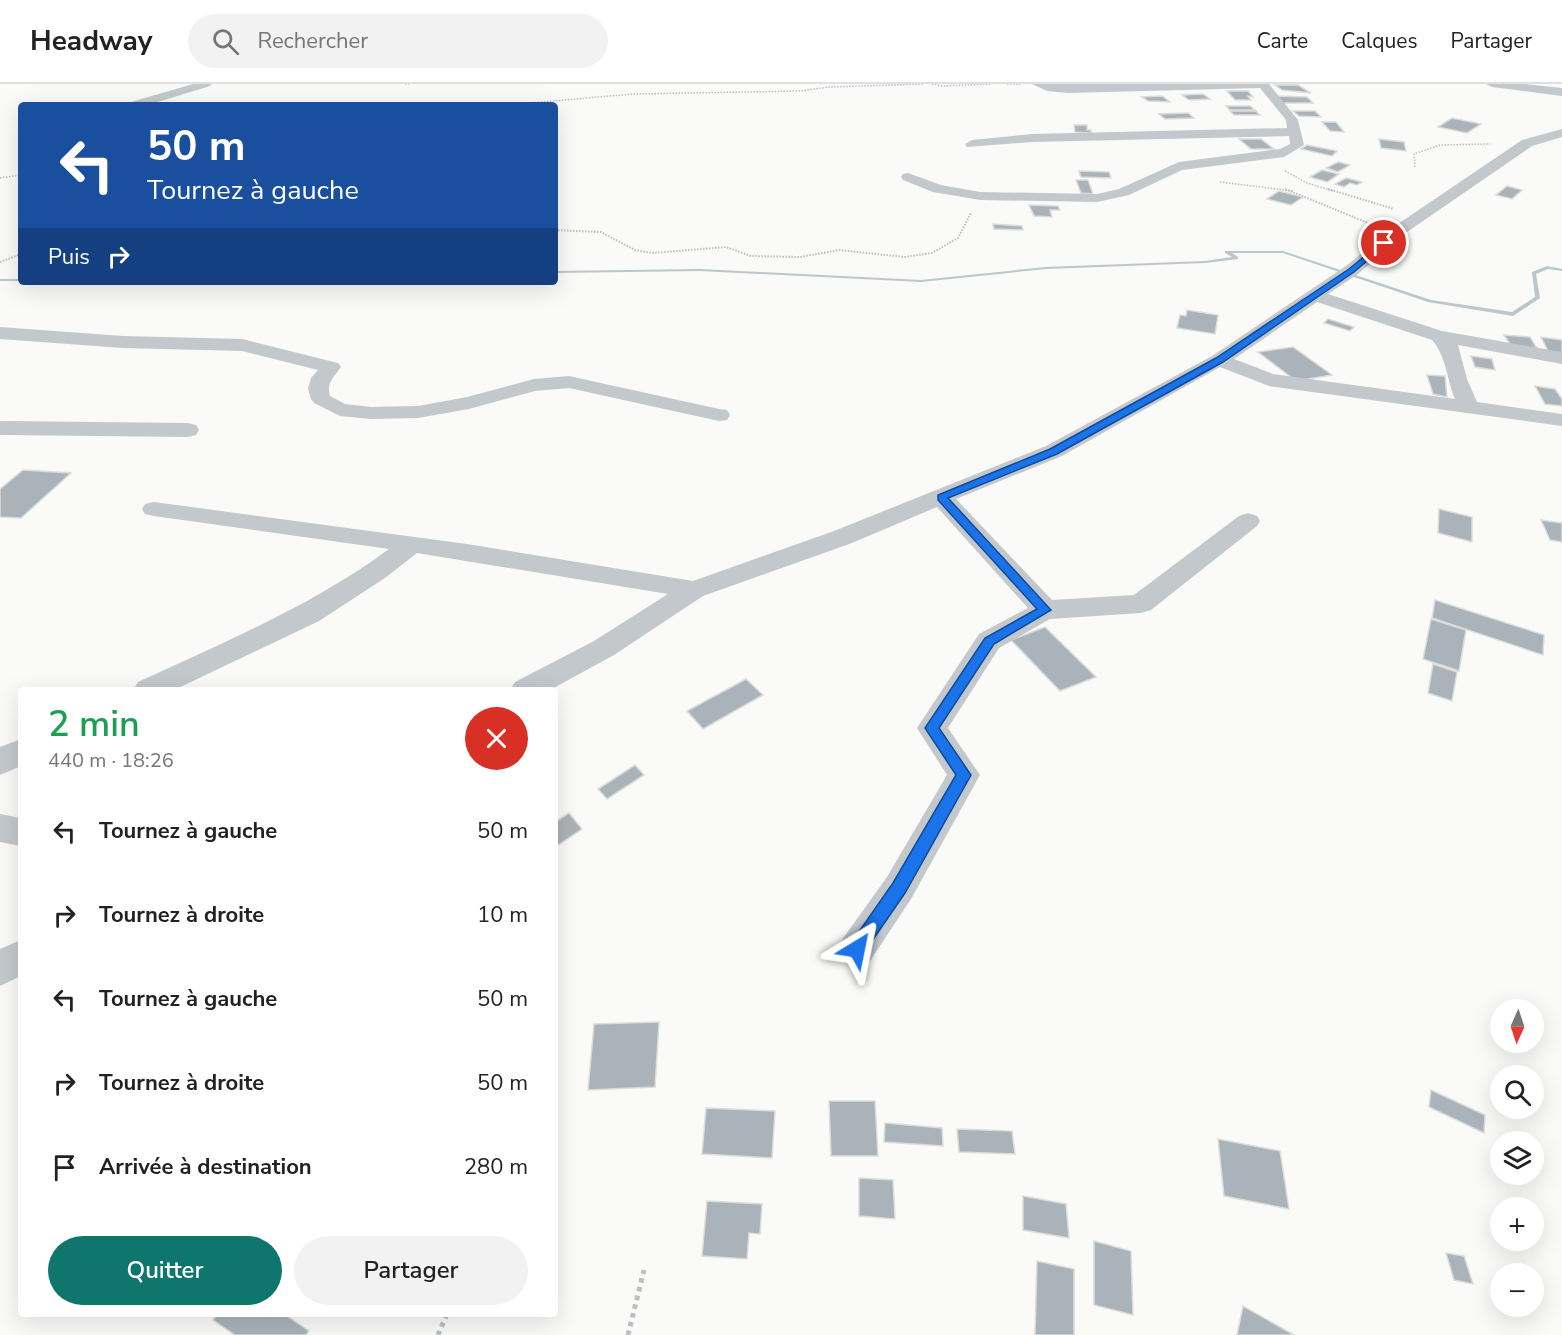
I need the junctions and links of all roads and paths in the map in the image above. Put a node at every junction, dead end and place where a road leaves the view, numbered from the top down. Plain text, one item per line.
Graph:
1 (206, 84) edge
2 (405, 84) edge
3 (410, 84) edge
4 (924, 84) edge
5 (932, 84) edge
6 (991, 84) edge
7 (1038, 84) edge
8 (1263, 84) edge
9 (1492, 84) edge
10 (1562, 92) edge
11 (145, 102) edge
12 (550, 102) edge
13 (1296, 132) junction
14 (1562, 133) edge
15 (1527, 143) junction
16 (972, 144) dead end
17 (1284, 153) junction
18 (1179, 166) junction
19 (1415, 167) dead end
20 (18, 175) edge
21 (908, 177) dead end
22 (0, 178) edge
23 (980, 196) junction
24 (1424, 212) junction
25 (1401, 229) junction
26 (558, 230) edge
27 (18, 255) edge
28 (0, 262) edge
29 (1315, 295) junction
30 (0, 333) edge
31 (1439, 336) junction
32 (1562, 358) edge
33 (1219, 360) junction
34 (1469, 407) junction
35 (718, 415) dead end
36 (1562, 420) edge
37 (0, 428) edge
38 (188, 430) dead end
39 (942, 497) junction
40 (154, 509) dead end
41 (1248, 521) dead end
42 (413, 544) junction
43 (694, 590) junction
44 (1045, 610) junction
45 (154, 687) edge
46 (531, 687) edge
47 (18, 753) edge
48 (0, 762) edge
49 (0, 828) edge
50 (18, 831) edge
51 (857, 949) dead end
52 (18, 959) edge
53 (0, 968) edge
54 (644, 1270) dead end
55 (446, 1317) edge
56 (438, 1335) edge
57 (628, 1335) edge

1 - 11 street
2 - 3 path
4 - 12 path
5 - 6 path
7 - 8 street
8 - 13 street
9 - 10 street
13 - 16 street
13 - 17 street
14 - 15 street
15 - 19 path
15 - 24 street
17 - 18 street
17 - 24 path
18 - 23 street
18 - 25 path
20 - 22 path
21 - 23 street
23 - 26 path
24 - 25 street
25 - 29 street
27 - 28 path
29 - 31 street
29 - 33 street
30 - 35 street
31 - 32 street
31 - 34 street
33 - 34 street
33 - 39 street
34 - 36 street
37 - 38 street
39 - 43 street
39 - 44 street
40 - 42 street
41 - 44 street
42 - 43 street
42 - 45 street
43 - 46 street
44 - 51 street
47 - 48 street
49 - 50 street
52 - 53 street
54 - 57 path
55 - 56 path

